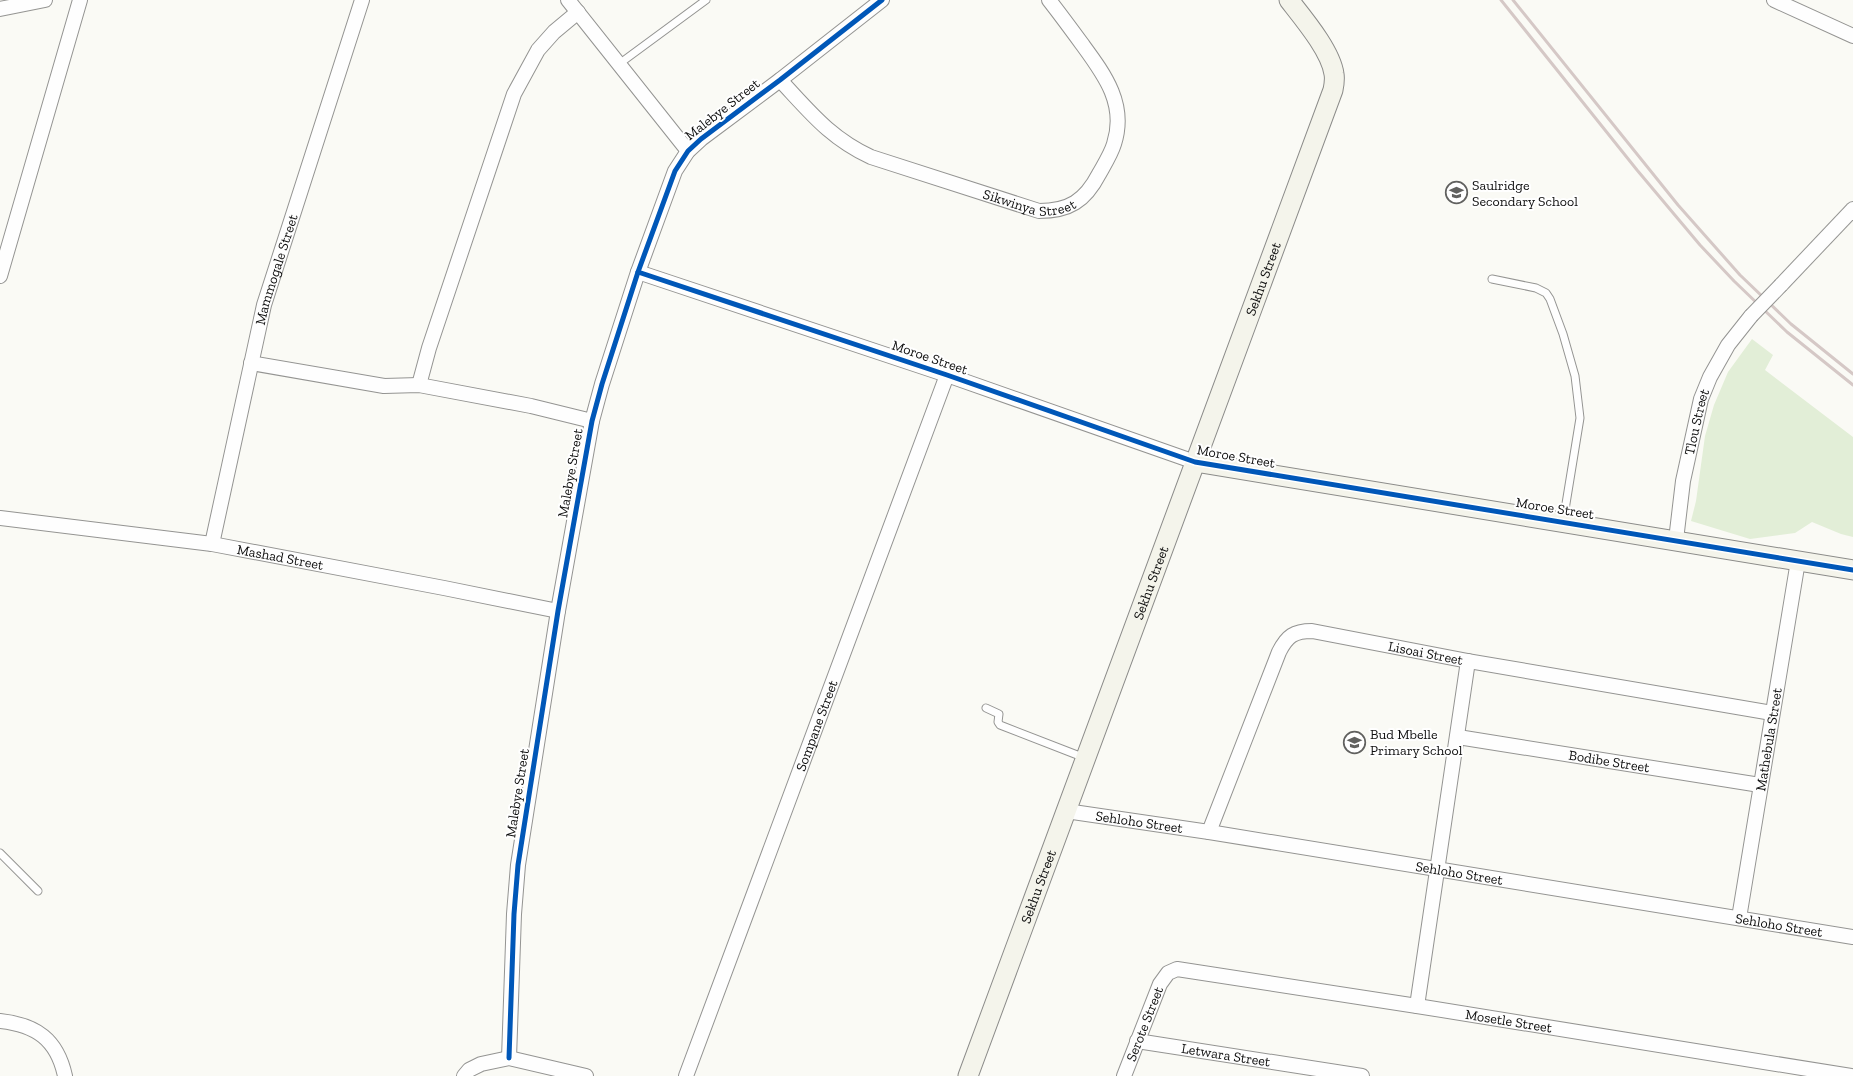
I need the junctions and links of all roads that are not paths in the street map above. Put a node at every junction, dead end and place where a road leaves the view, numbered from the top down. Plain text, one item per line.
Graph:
1 (45, 0) edge
2 (80, 0) edge
3 (362, 0) edge
4 (568, 0) edge
5 (706, 0) edge
6 (882, 0) edge
7 (1049, 0) edge
8 (1289, 0) edge
9 (1776, 0) edge
10 (0, 9) edge
11 (578, 12) junction
12 (1853, 36) edge
13 (619, 64) junction
14 (780, 80) junction
15 (688, 151) junction
16 (1853, 209) edge
17 (638, 272) junction
18 (0, 276) edge
19 (1492, 280) dead end
20 (251, 363) junction
21 (947, 375) junction
22 (418, 385) junction
23 (592, 421) junction
24 (1194, 462) junction
25 (0, 518) edge
26 (1563, 522) junction
27 (1676, 540) junction
28 (212, 544) junction
29 (1798, 561) junction
30 (1853, 570) edge
31 (558, 611) junction
32 (1468, 661) junction
33 (986, 708) dead end
34 (1772, 713) junction
35 (1458, 737) junction
36 (1085, 758) junction
37 (1760, 785) junction
38 (1066, 811) junction
39 (1209, 832) junction
40 (0, 853) edge
41 (1438, 870) junction
42 (38, 891) dead end
43 (1739, 918) junction
44 (1853, 937) edge
45 (1168, 973) joint
46 (1417, 1006) junction
47 (0, 1021) edge
48 (1137, 1040) junction
49 (509, 1058) junction
50 (64, 1076) edge
51 (464, 1076) edge
52 (586, 1076) edge
53 (686, 1076) edge
54 (968, 1076) edge
55 (1124, 1076) edge
56 (1362, 1076) edge
57 (1851, 1076) edge

1 - 10 street
2 - 18 street
3 - 20 street, Mammogale Street
4 - 11 street
5 - 13 lane
6 - 14 street, Malebye Street
7 - 14 street, Sikwinya Street
8 - 24 street, Sekhu Street
9 - 12 street
11 - 13 street
11 - 22 street
13 - 15 street
14 - 15 street, Malebye Street
15 - 17 street, Malebye Street
16 - 27 street, Tlou Street, bridge
17 - 21 street, Moroe Street
17 - 23 street, Malebye Street
19 - 26 lane
20 - 22 street
20 - 28 street, Mammogale Street
21 - 24 street, Moroe Street
21 - 53 street, Sompane Street
22 - 23 street
23 - 31 street, Malebye Street
24 - 26 street, Moroe Street
24 - 36 street, Sekhu Street
25 - 28 street, Mashad Street
26 - 27 street, Moroe Street
27 - 29 street, Moroe Street
28 - 31 street, Mashad Street
29 - 30 street, Moroe Street
29 - 34 street, Mathebula Street
31 - 49 street, Malebye Street
32 - 34 street, Lisoai Street
32 - 35 street
32 - 39 street, Lisoai Street
33 - 36 lane
34 - 37 street, Mathebula Street
35 - 37 street, Bodibe Street
35 - 41 street
36 - 38 street, Sekhu Street
37 - 43 street, Mathebula Street
38 - 39 street, Sehloho Street
38 - 54 street, Sekhu Street
39 - 41 street, Sehloho Street
40 - 42 lane
41 - 43 street, Sehloho Street
41 - 46 street
43 - 44 street, Sehloho Street
45 - 46 street, Mosetle Street
45 - 48 street, Serote Street
46 - 57 street, Mosetle Street
47 - 50 street
48 - 55 street, Serote Street
48 - 56 street, Letwara Street
49 - 51 street
49 - 52 street

